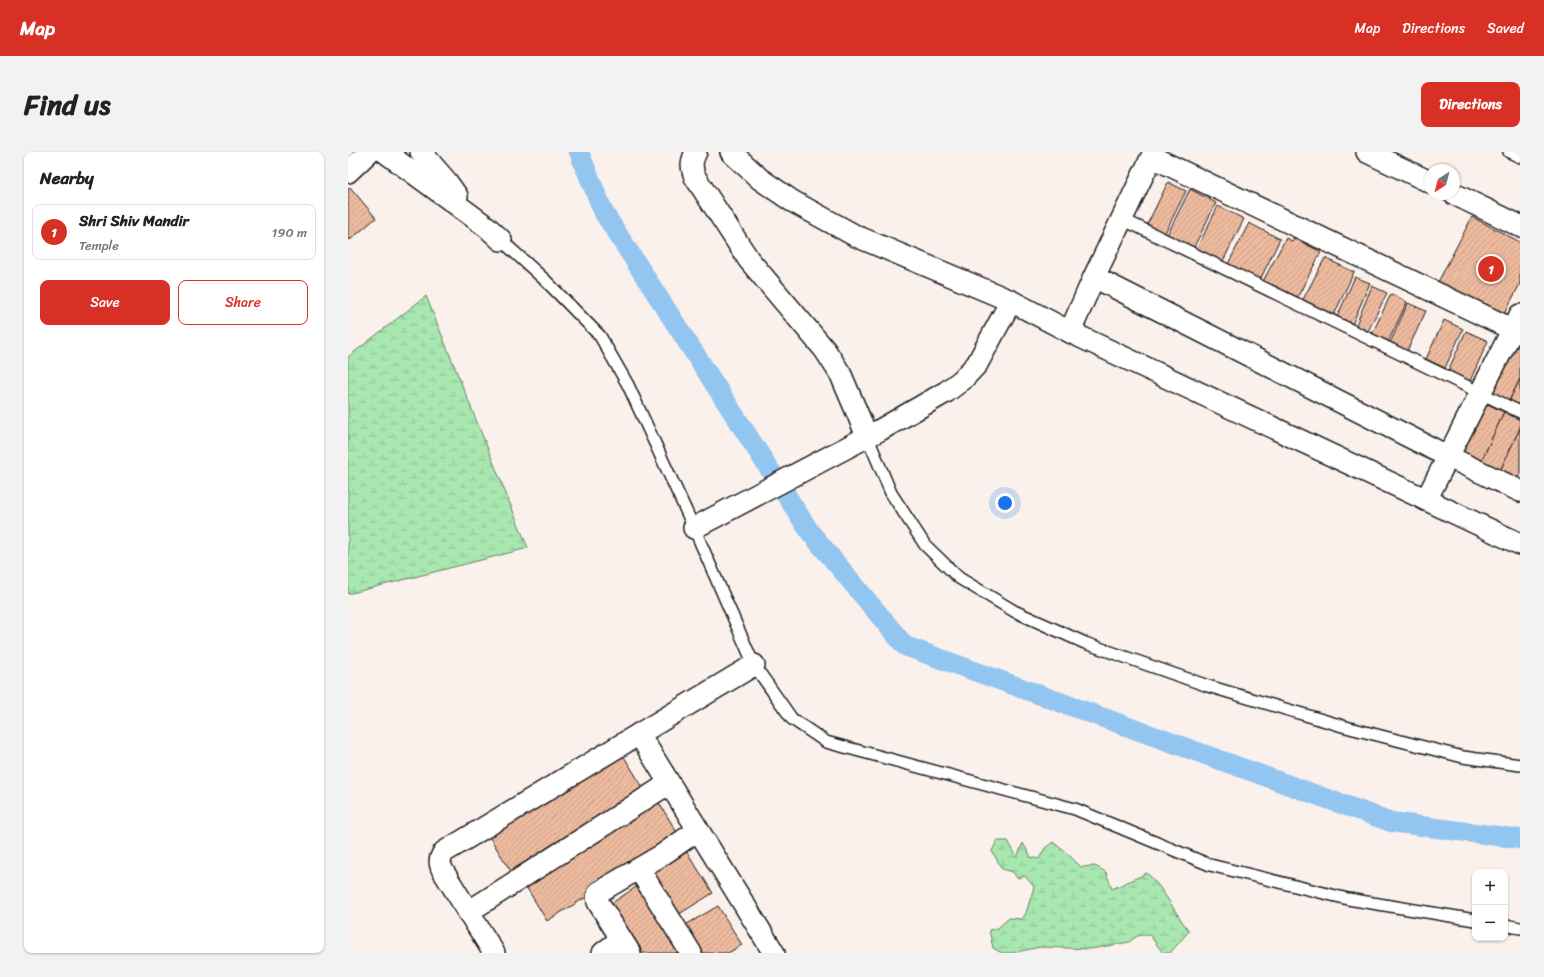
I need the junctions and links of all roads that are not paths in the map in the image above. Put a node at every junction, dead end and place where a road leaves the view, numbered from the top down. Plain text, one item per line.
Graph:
1 (369, 152) edge
2 (385, 152) edge
3 (421, 152) edge
4 (696, 152) edge
5 (731, 152) edge
6 (1367, 152) edge
7 (1509, 152) edge
8 (1153, 154) edge
9 (1520, 157) edge
10 (348, 172) edge
11 (1424, 179) edge
12 (1460, 197) edge
13 (462, 208) junction
14 (1122, 219) junction
15 (1520, 226) edge
16 (502, 240) joint
17 (1094, 277) junction
18 (1011, 301) junction
19 (1517, 326) edge
20 (1070, 332) junction
21 (1481, 393) junction
22 (1520, 412) edge
23 (862, 439) junction
24 (1449, 457) junction
25 (1520, 491) edge
26 (1426, 500) junction
27 (694, 528) junction
28 (1520, 544) edge
29 (754, 665) junction
30 (639, 734) junction
31 (1520, 765) edge
32 (668, 784) junction
33 (698, 830) junction
34 (639, 869) junction
35 (468, 912) junction
36 (1472, 920) edge
37 (1508, 926) edge
38 (1520, 928) edge
39 (625, 946) edge
40 (494, 953) edge
41 (603, 953) edge
42 (691, 953) edge
43 (774, 953) edge

1 - 10 street
2 - 13 street
3 - 13 street
4 - 23 street
5 - 18 street
6 - 11 street
7 - 9 lane
8 - 14 street
8 - 19 street
12 - 15 street
13 - 16 street
14 - 17 street
14 - 21 lane
16 - 27 lane
17 - 20 street
17 - 24 street
18 - 20 street
18 - 23 street
19 - 21 street
20 - 26 street
21 - 22 lane
21 - 24 street
23 - 27 street
23 - 31 lane
24 - 25 street
24 - 26 street
26 - 28 street
27 - 29 lane
29 - 30 street
29 - 36 lane
30 - 32 street
30 - 35 street
32 - 33 street
32 - 35 street
33 - 34 street
33 - 43 street
34 - 39 street
34 - 42 street
35 - 40 street
37 - 38 lane
39 - 41 street

